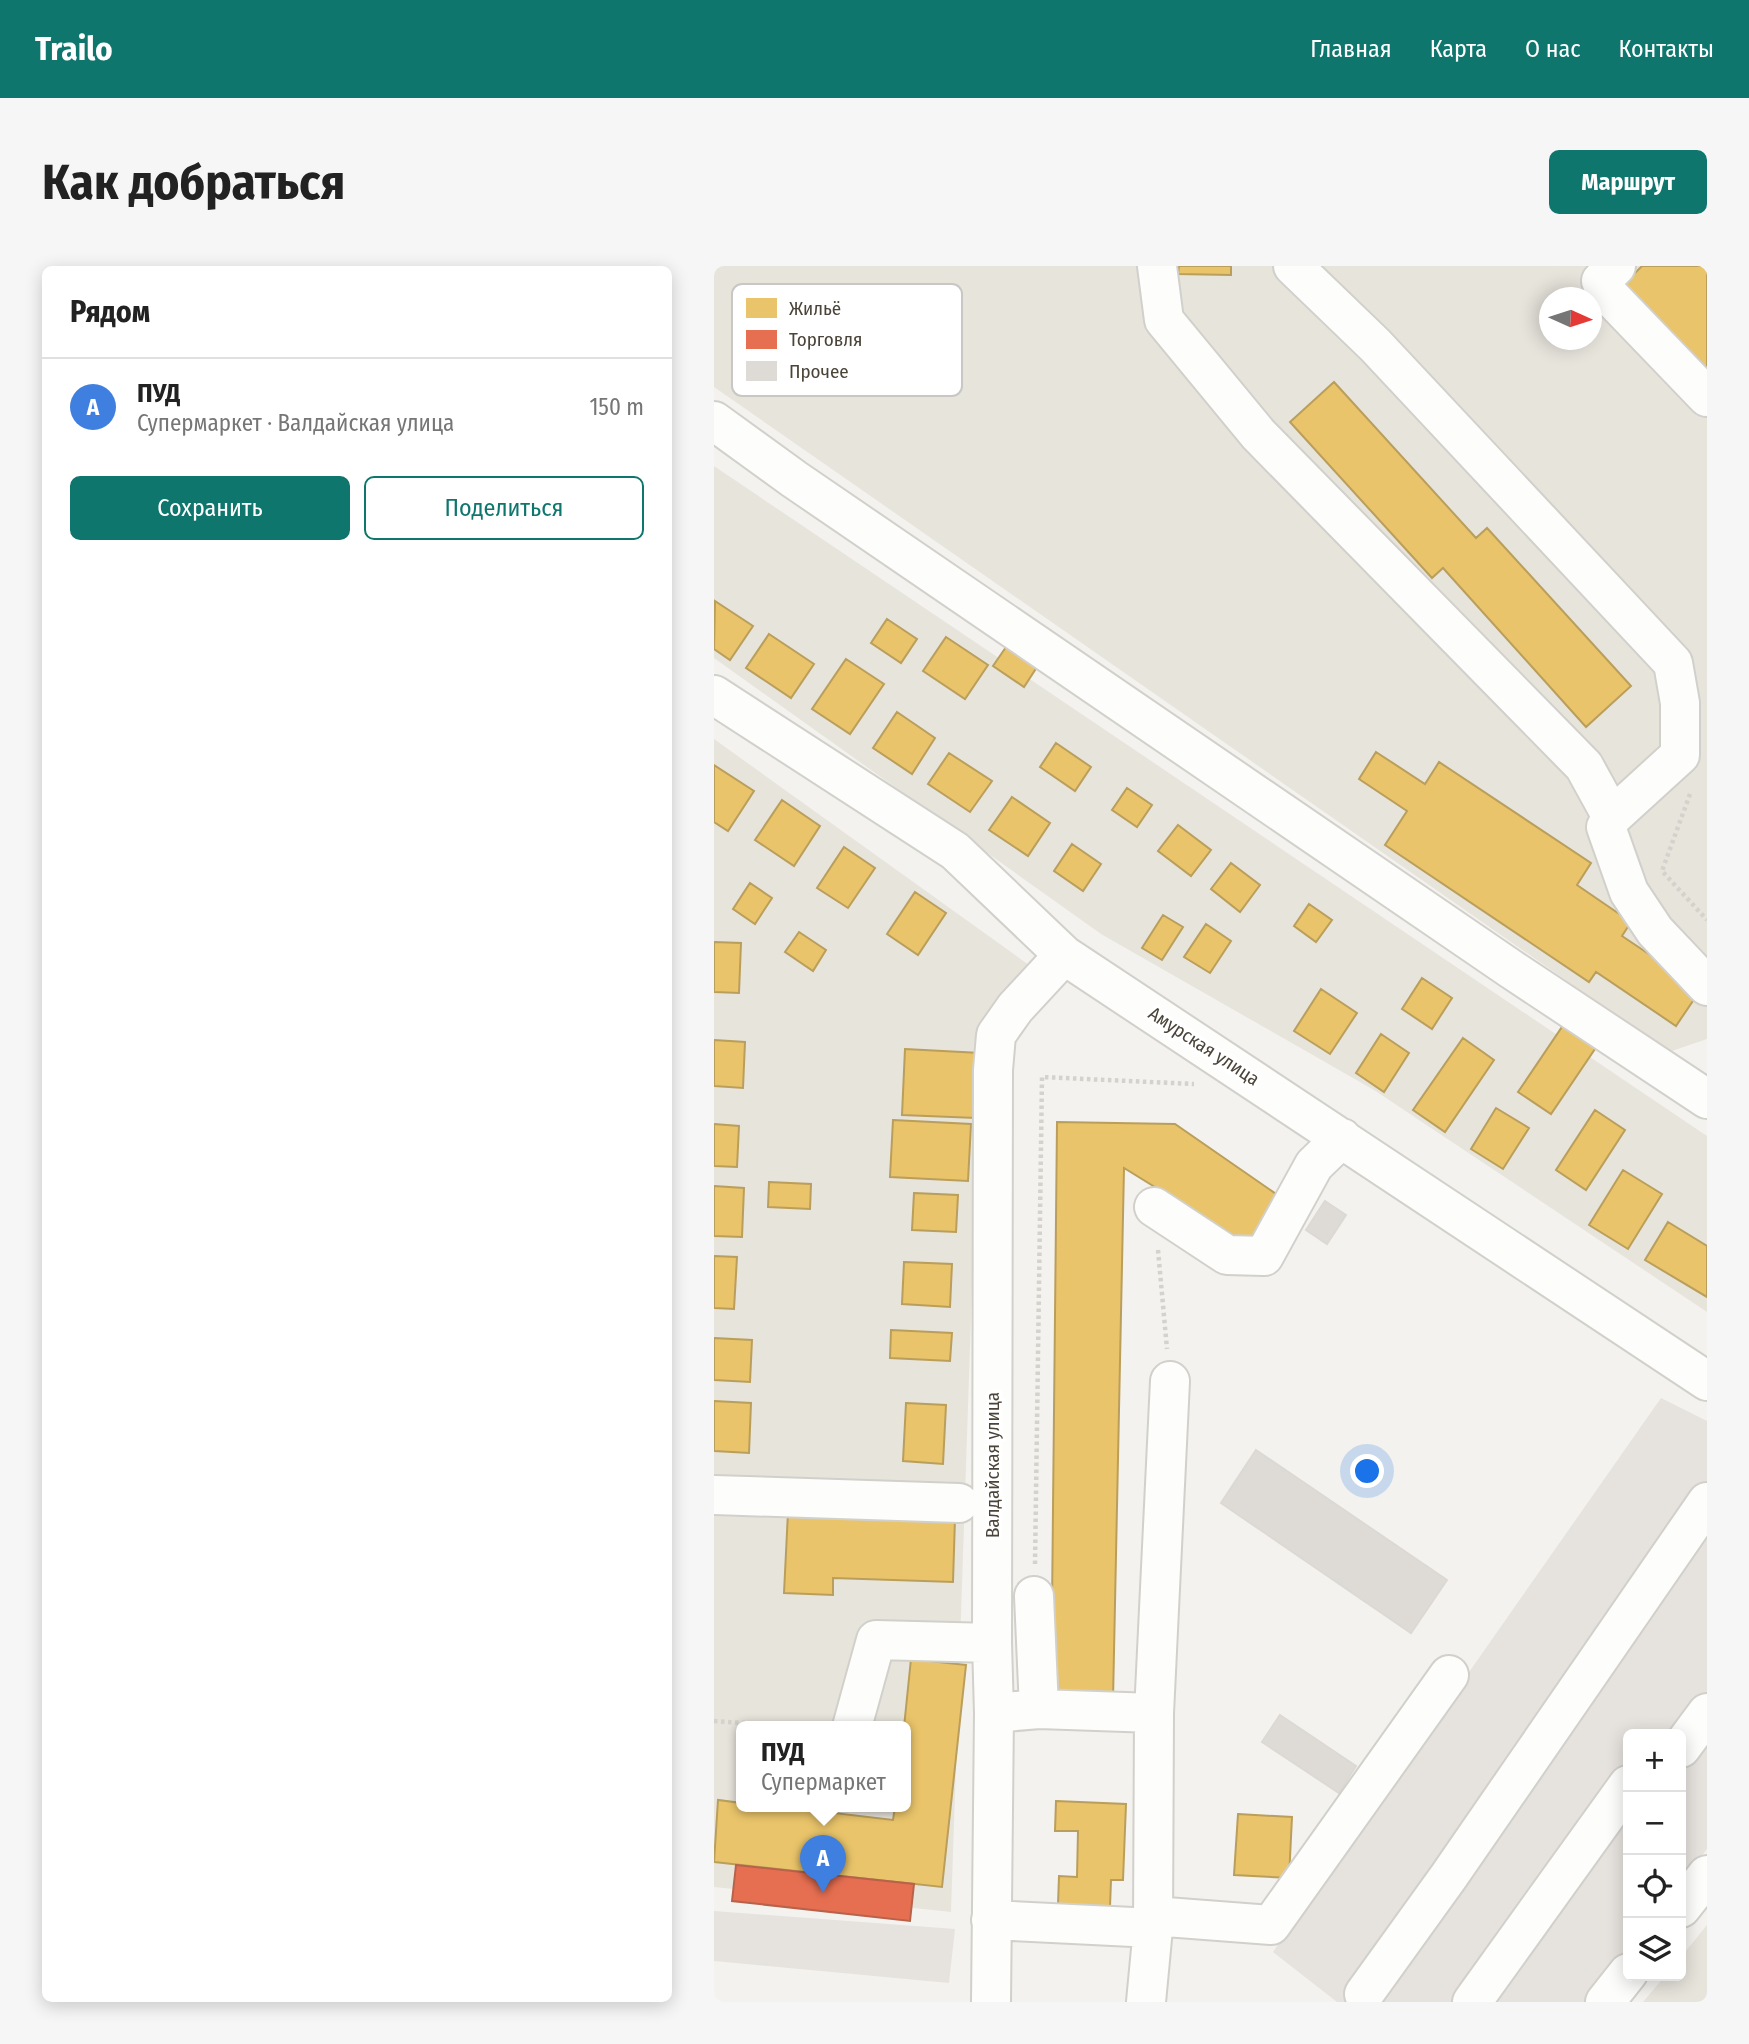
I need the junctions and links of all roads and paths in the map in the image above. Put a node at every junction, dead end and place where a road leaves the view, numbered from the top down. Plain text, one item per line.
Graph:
1 (1157, 266) edge
2 (1293, 266) edge
3 (1616, 266) edge
4 (1707, 397) edge
5 (714, 421) edge
6 (714, 695) edge
7 (1691, 788) dead end
8 (1612, 817) junction
9 (1707, 920) edge
10 (1064, 955) junction
11 (1707, 986) edge
12 (1201, 1084) dead end
13 (1707, 1099) edge
14 (1342, 1138) junction
15 (1154, 1206) joint
16 (1170, 1381) joint
17 (1707, 1381) edge
18 (714, 1495) edge
19 (1707, 1502) edge
20 (959, 1503) dead end
21 (1034, 1596) joint
22 (992, 1643) junction
23 (1449, 1675) dead end
24 (1039, 1709) junction
25 (994, 1713) junction
26 (1154, 1713) junction
27 (1707, 1713) edge
28 (714, 1721) edge
29 (854, 1721) edge
30 (736, 1722) edge
31 (1686, 1741) edge
32 (1623, 1792) edge
33 (1707, 1875) edge
34 (1686, 1902) edge
35 (991, 1920) junction
36 (1153, 1922) junction
37 (1623, 1979) edge
38 (1364, 1994) dead end
39 (991, 2002) edge
40 (1146, 2002) edge
41 (1472, 2002) edge
42 (1605, 2002) edge

1 - 8 street
2 - 8 street
3 - 4 street
5 - 13 street
6 - 10 street, Амурская улица
7 - 9 path
8 - 11 street
10 - 14 street, Амурская улица
10 - 22 street, Валдайская улица
12 - 21 path
14 - 15 street
14 - 17 street, Амурская улица
15 - 16 path
16 - 26 street
18 - 20 street
19 - 38 street
21 - 24 street
22 - 25 street, Валдайская улица
22 - 29 street
23 - 36 street
24 - 25 street
24 - 26 street
25 - 35 street, Валдайская улица
26 - 36 street
27 - 31 street
28 - 30 path
32 - 41 street
33 - 34 street
35 - 36 street
35 - 39 street, Валдайская улица
36 - 40 street
37 - 42 street

